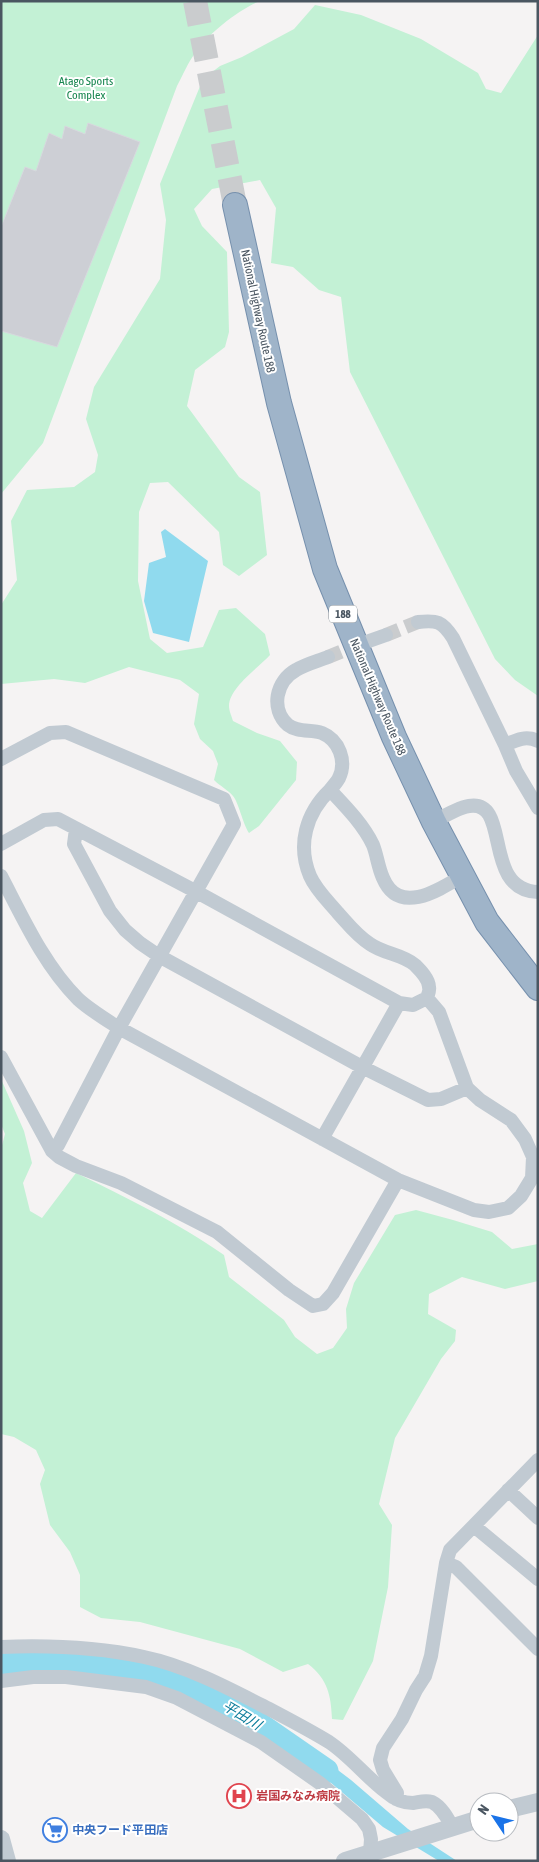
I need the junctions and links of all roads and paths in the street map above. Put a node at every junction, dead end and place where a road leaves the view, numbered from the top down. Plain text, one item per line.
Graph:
1 (235, 205) tunnel mouth
2 (418, 622) tunnel mouth
3 (386, 634) tunnel mouth
4 (369, 641) tunnel mouth
5 (328, 657) tunnel mouth
6 (538, 741) edge
7 (505, 745) junction
8 (1, 759) edge
9 (330, 790) junction
10 (538, 808) edge
11 (434, 822) junction
12 (76, 829) junction
13 (1, 844) edge
14 (1, 876) edge
15 (462, 876) junction
16 (195, 891) junction
17 (538, 892) edge
18 (158, 956) junction
19 (538, 988) edge
20 (427, 998) junction
21 (399, 1003) junction
22 (119, 1028) junction
23 (1, 1057) edge
24 (362, 1067) junction
25 (467, 1088) junction
26 (322, 1139) junction
27 (52, 1151) junction
28 (398, 1180) junction
29 (538, 1460) edge
30 (508, 1490) junction
31 (538, 1518) edge
32 (474, 1526) junction
33 (446, 1562) junction
34 (538, 1579) edge
35 (1, 1647) edge
36 (538, 1649) edge
37 (1, 1681) edge
38 (396, 1799) junction
39 (538, 1802) edge
40 (519, 1807) edge
41 (469, 1822) edge
42 (446, 1830) junction
43 (1, 1839) edge
44 (370, 1857) edge
45 (7, 1861) edge
46 (345, 1861) edge

1 - 11 highway, National Highway Route 188 / 188
2 - 7 street
3 - 4 street
5 - 9 street
6 - 7 street
7 - 10 street
8 - 16 street
9 - 15 street
9 - 20 street
11 - 15 highway, National Highway Route 188 / 188
11 - 17 street
12 - 13 street
12 - 16 street
12 - 18 street
14 - 22 street
15 - 19 highway, National Highway Route 188 / 188
16 - 18 street
16 - 21 street
18 - 22 street
18 - 24 street
20 - 21 street
20 - 25 street
21 - 24 street
22 - 26 street
22 - 27 street
23 - 27 street
24 - 25 street
24 - 26 street
25 - 28 street
26 - 28 street
27 - 28 street
29 - 30 street
30 - 31 street
30 - 32 street
32 - 33 street
32 - 34 street
33 - 36 street
33 - 38 street
35 - 38 street
37 - 44 street
38 - 42 street
39 - 40 street
41 - 42 street
42 - 44 street
43 - 45 street
44 - 46 street

